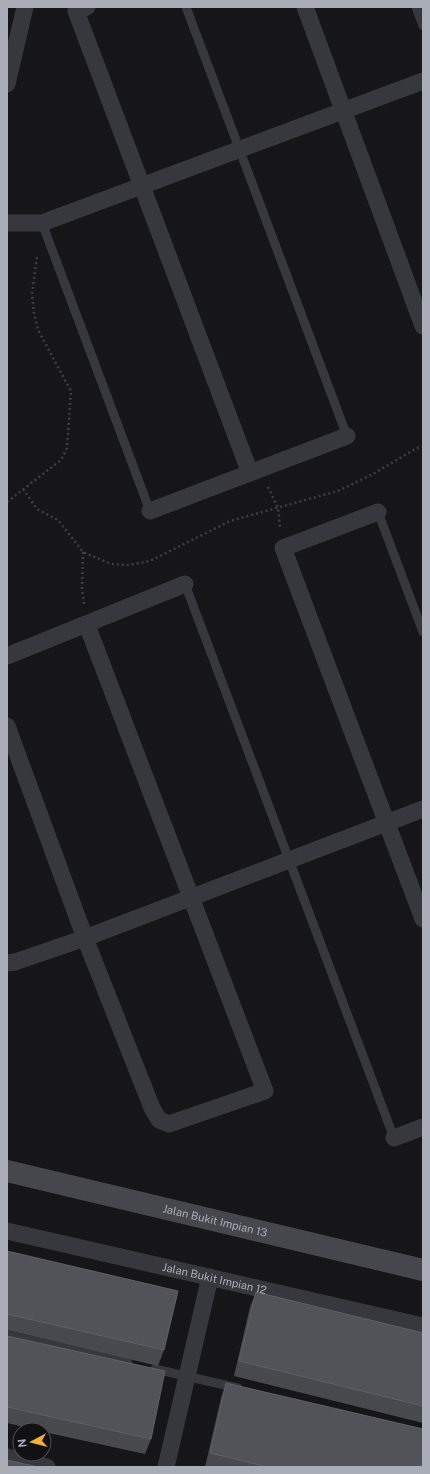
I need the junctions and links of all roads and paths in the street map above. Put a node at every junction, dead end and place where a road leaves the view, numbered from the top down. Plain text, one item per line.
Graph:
1 (26, 7) edge
2 (87, 7) edge
3 (186, 7) edge
4 (305, 7) edge
5 (416, 7) edge
6 (423, 26) edge
7 (423, 82) edge
8 (7, 84) edge
9 (344, 111) junction
10 (239, 150) junction
11 (142, 186) junction
12 (7, 223) edge
13 (42, 223) junction
14 (423, 326) edge
15 (347, 436) joint
16 (423, 447) edge
17 (255, 471) junction
18 (23, 489) junction
19 (7, 502) edge
20 (278, 508) junction
21 (150, 511) joint
22 (378, 512) joint
23 (283, 548) junction
24 (82, 552) junction
25 (185, 584) joint
26 (87, 625) junction
27 (423, 632) edge
28 (7, 656) edge
29 (7, 726) edge
30 (423, 810) edge
31 (387, 823) junction
32 (290, 860) junction
33 (192, 898) junction
34 (423, 919) edge
35 (85, 938) junction
36 (7, 963) edge
37 (423, 1127) edge
38 (394, 1138) joint
39 (7, 1171) edge
40 (7, 1231) edge
41 (423, 1270) edge
42 (210, 1277) junction
43 (423, 1326) edge
44 (7, 1335) edge
45 (134, 1364) edge
46 (150, 1368) edge
47 (187, 1376) junction
48 (248, 1390) edge
49 (7, 1457) edge
50 (48, 1467) edge
51 (166, 1467) edge

1 - 8 street
2 - 11 street
3 - 10 lane
4 - 9 street
5 - 6 lane
7 - 9 street
9 - 10 street
9 - 14 street
10 - 11 street
10 - 15 lane
11 - 13 street
11 - 17 street
12 - 13 street
13 - 18 path
13 - 21 lane
15 - 17 street
16 - 20 path
17 - 20 path
17 - 21 street
18 - 19 path
18 - 24 path
20 - 23 path
20 - 24 path
22 - 23 street
22 - 27 lane
23 - 31 street
24 - 26 path
25 - 26 street
25 - 32 lane
26 - 28 street
26 - 33 street
29 - 35 street
30 - 31 street
31 - 32 street
31 - 34 street
32 - 33 street
32 - 38 lane
33 - 35 street
33 - 35 street
35 - 36 street
37 - 38 street
39 - 41 street, Jalan Bukit Impian 13
40 - 42 street, Jalan Bukit Impian 12
42 - 43 street, Jalan Bukit Impian 12
42 - 47 street
44 - 45 lane
46 - 47 lane
47 - 48 lane
47 - 51 street
49 - 50 street

